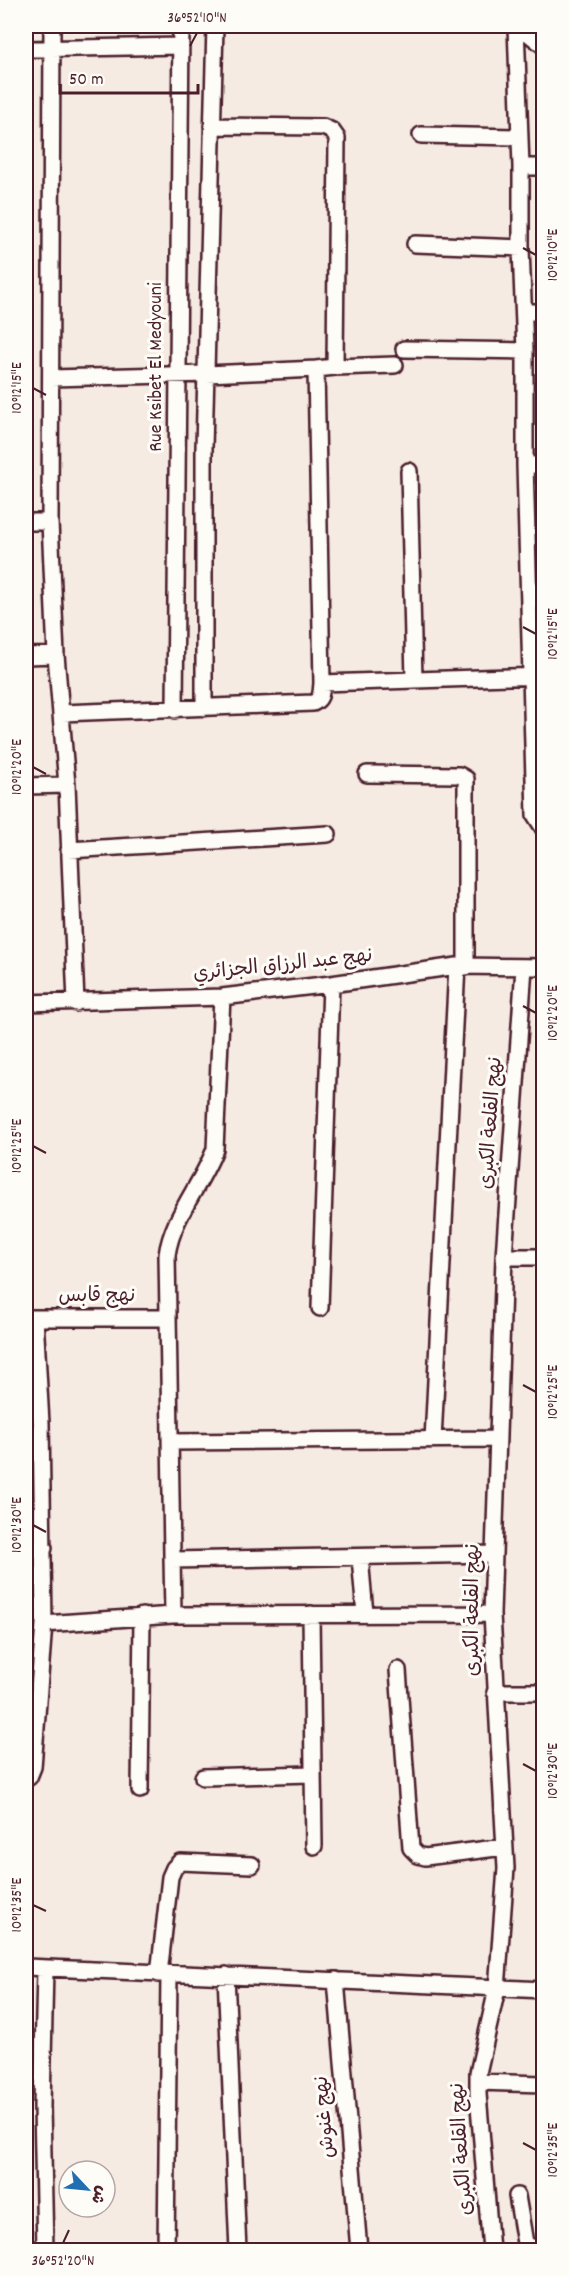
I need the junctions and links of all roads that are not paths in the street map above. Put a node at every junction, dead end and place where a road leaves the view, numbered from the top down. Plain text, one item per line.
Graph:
1 (52, 26) edge
2 (181, 26) edge
3 (215, 26) edge
4 (517, 26) edge
5 (181, 46) junction
6 (543, 46) edge
7 (26, 49) edge
8 (52, 49) junction
9 (212, 126) junction
10 (421, 135) dead end
11 (518, 136) junction
12 (521, 166) junction
13 (543, 167) edge
14 (415, 244) dead end
15 (521, 248) junction
16 (524, 312) junction
17 (543, 312) edge
18 (404, 349) dead end
19 (525, 351) junction
20 (395, 365) dead end
21 (335, 367) junction
22 (316, 369) junction
23 (177, 374) junction
24 (207, 374) junction
25 (51, 378) junction
26 (525, 465) junction
27 (543, 465) edge
28 (409, 471) dead end
29 (26, 522) edge
30 (50, 522) junction
31 (56, 655) junction
32 (26, 656) edge
33 (537, 676) edge
34 (414, 680) junction
35 (322, 683) junction
36 (204, 708) junction
37 (175, 710) junction
38 (62, 713) junction
39 (367, 774) dead end
40 (67, 785) junction
41 (26, 786) edge
42 (543, 829) edge
43 (328, 834) dead end
44 (69, 850) junction
45 (462, 966) junction
46 (524, 968) junction
47 (543, 968) edge
48 (332, 984) junction
49 (222, 997) junction
50 (26, 1003) edge
51 (76, 1003) junction
52 (504, 1257) junction
53 (543, 1257) edge
54 (320, 1308) dead end
55 (30, 1318) edge
56 (168, 1318) junction
57 (26, 1423) edge
58 (41, 1423) junction
59 (498, 1439) junction
60 (433, 1440) junction
61 (170, 1442) junction
62 (44, 1548) junction
63 (26, 1549) edge
64 (494, 1554) junction
65 (360, 1557) junction
66 (172, 1560) junction
67 (311, 1614) junction
68 (365, 1614) junction
69 (492, 1614) junction
70 (173, 1615) junction
71 (142, 1616) junction
72 (44, 1624) junction
73 (398, 1670) dead end
74 (495, 1692) junction
75 (543, 1692) edge
76 (312, 1774) junction
77 (203, 1777) dead end
78 (26, 1779) edge
79 (140, 1790) dead end
80 (314, 1846) dead end
81 (504, 1847) junction
82 (252, 1864) dead end
83 (26, 1967) edge
84 (45, 1969) junction
85 (164, 1974) junction
86 (226, 1975) junction
87 (336, 1980) junction
88 (498, 1989) junction
89 (543, 1990) edge
90 (478, 2082) junction
91 (543, 2084) edge
92 (518, 2196) dead end
93 (45, 2250) edge
94 (162, 2250) edge
95 (237, 2250) edge
96 (358, 2250) edge
97 (491, 2250) edge
98 (543, 2250) edge

1 - 8 street
2 - 5 street, Rue Ksibet El Medyouni
3 - 9 street
4 - 6 street
4 - 11 street
5 - 8 street
5 - 23 street, Rue Ksibet El Medyouni
7 - 8 street
8 - 25 street
9 - 21 street
9 - 24 street
10 - 11 street
11 - 12 street
12 - 13 street
12 - 15 street
14 - 15 street
15 - 16 street
16 - 17 street
16 - 19 street
18 - 19 street
19 - 26 street
20 - 21 street
21 - 22 street
22 - 24 street
22 - 35 street
23 - 24 street
23 - 25 street
23 - 37 street, Rue Ksibet El Medyouni
24 - 36 street
25 - 30 street
26 - 27 street
26 - 33 street
28 - 34 street
29 - 30 street
30 - 31 street
31 - 32 street
31 - 38 street
33 - 34 street
33 - 42 street
34 - 35 street
35 - 36 street
36 - 37 street
37 - 38 street
38 - 40 street
39 - 45 street
40 - 41 street
40 - 44 street
43 - 44 street
44 - 51 street
45 - 46 street, نهج عبد الرزاق الجزائري
45 - 48 street, نهج عبد الرزاق الجزائري
45 - 60 street
46 - 47 street, نهج عبد الرزاق الجزائري
46 - 52 street, نهج القلعة الكبرى
48 - 49 street, نهج عبد الرزاق الجزائري
48 - 54 street
49 - 51 street, نهج عبد الرزاق الجزائري
49 - 56 street
50 - 51 street, نهج عبد الرزاق الجزائري
52 - 53 street
52 - 59 street, نهج القلعة الكبرى
55 - 56 street, نهج قابس
55 - 58 street
56 - 61 street
57 - 58 street
58 - 62 street
59 - 60 street
59 - 64 street, نهج القلعة الكبرى
60 - 61 street
61 - 66 street
62 - 63 street
62 - 72 street
64 - 65 street
64 - 69 street, نهج القلعة الكبرى
65 - 66 street
65 - 68 street
66 - 70 street
67 - 68 street
67 - 70 street
67 - 76 street
68 - 69 street
69 - 74 street, نهج القلعة الكبرى
70 - 71 street
71 - 72 street
71 - 79 street
72 - 78 street
73 - 81 street
74 - 75 street
74 - 81 street, نهج القلعة الكبرى
76 - 77 street
76 - 80 street
81 - 88 street, نهج القلعة الكبرى
82 - 85 street
83 - 84 street
84 - 85 street
84 - 93 street
85 - 86 street
85 - 94 street
86 - 87 street
86 - 95 street
87 - 88 street
87 - 96 street, نهج غنوش
88 - 89 street
88 - 90 street, نهج القلعة الكبرى
90 - 91 street
90 - 97 street, نهج القلعة الكبرى
92 - 98 street

